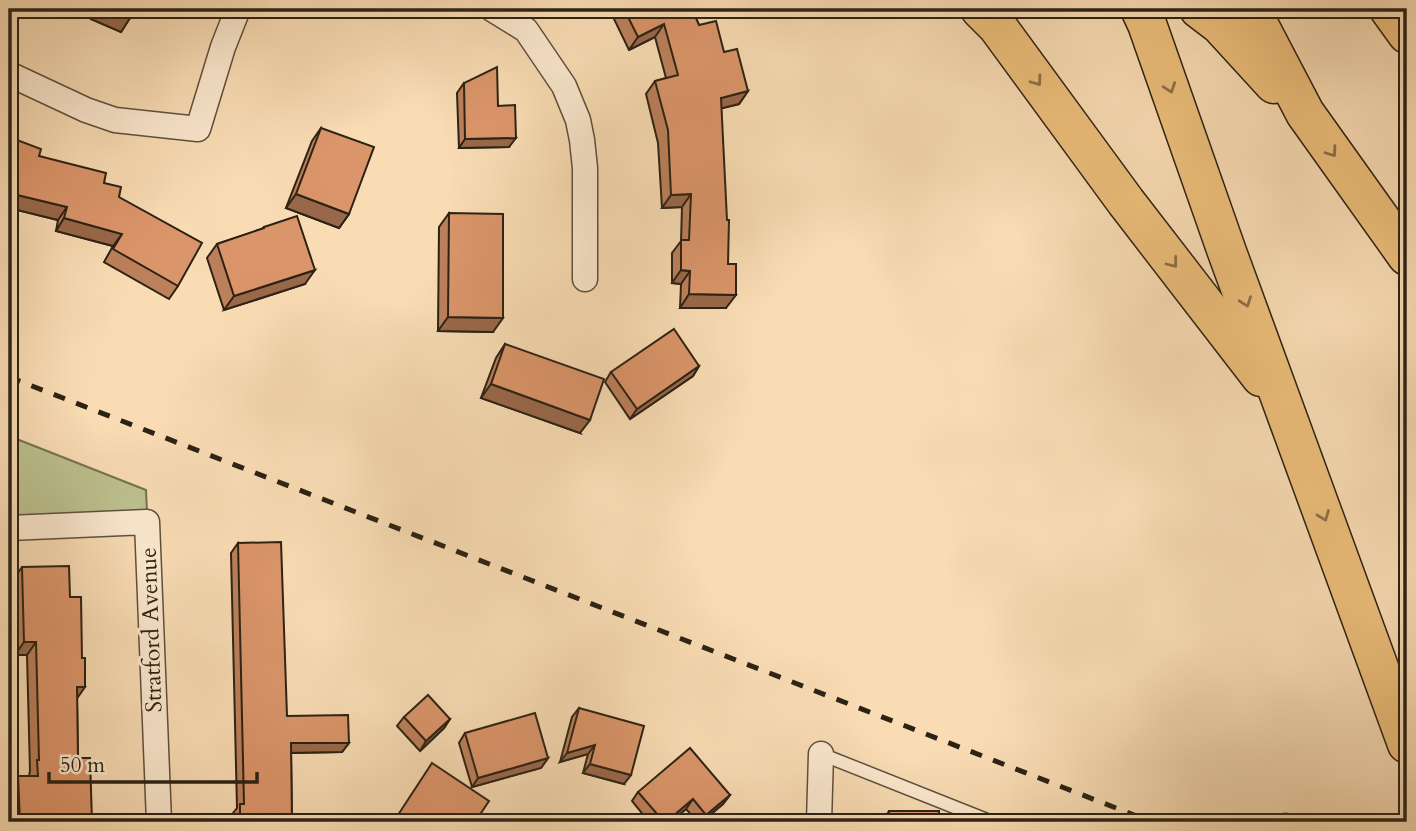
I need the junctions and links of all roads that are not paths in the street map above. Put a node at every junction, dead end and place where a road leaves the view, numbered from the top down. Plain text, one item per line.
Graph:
1 (237, 9) edge
2 (492, 9) edge
3 (980, 9) edge
4 (1199, 9) edge
5 (1248, 9) edge
6 (1389, 9) edge
7 (1144, 16) edge
8 (1407, 34) edge
9 (9, 74) edge
10 (1305, 113) junction
11 (1407, 256) edge
12 (585, 279) dead end
13 (1283, 406) junction
14 (9, 528) edge
15 (1407, 744) edge
16 (821, 754) joint
17 (159, 822) edge
18 (819, 822) edge
19 (992, 822) edge
20 (1275, 822) edge
21 (1292, 822) edge

1 - 9 street
2 - 12 street
3 -> 13 highway
4 - 10 highway
5 - 10 highway
6 - 8 highway
7 -> 13 highway
10 -> 11 highway
13 -> 15 highway
14 - 17 street, Stratford Avenue
16 - 18 street
16 - 19 lane
20 - 21 lane

